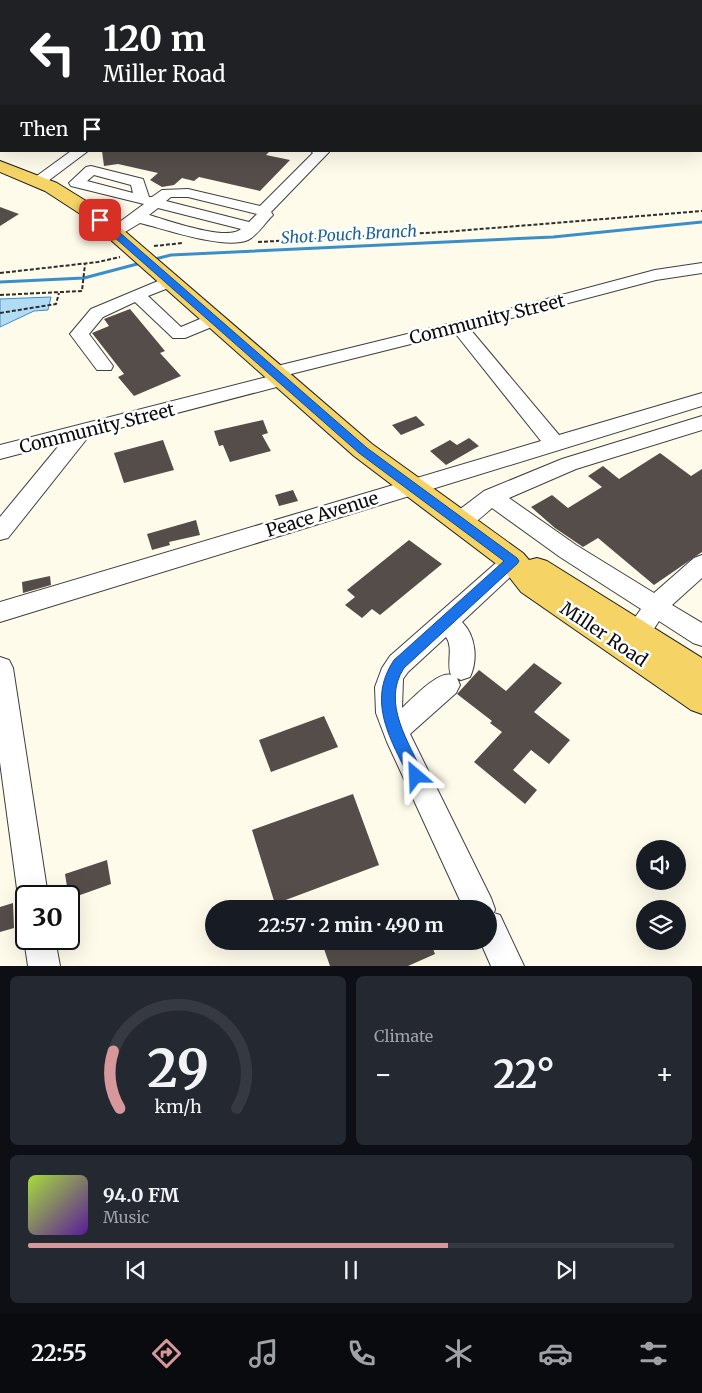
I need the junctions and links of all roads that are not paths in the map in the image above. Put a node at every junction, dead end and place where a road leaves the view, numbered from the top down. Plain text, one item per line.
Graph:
1 (80, 152) edge
2 (322, 152) edge
3 (68, 160) junction
4 (0, 166) edge
5 (91, 170) junction
6 (39, 181) junction
7 (155, 198) junction
8 (263, 211) junction
9 (137, 217) junction
10 (111, 229) junction
11 (252, 235) junction
12 (148, 261) junction
13 (702, 268) edge
14 (137, 295) junction
15 (213, 320) junction
16 (459, 327) junction
17 (104, 366) dead end
18 (277, 376) junction
19 (702, 399) edge
20 (702, 423) edge
21 (82, 432) junction
22 (554, 443) junction
23 (0, 452) edge
24 (410, 486) junction
25 (492, 498) junction
26 (459, 522) junction
27 (0, 532) edge
28 (513, 561) junction
29 (701, 566) edge
30 (656, 608) junction
31 (0, 612) edge
32 (445, 622) junction
33 (702, 636) edge
34 (631, 640) junction
35 (0, 668) edge
36 (702, 674) edge
37 (702, 700) edge
38 (396, 730) junction
39 (31, 885) edge
40 (476, 900) edge
41 (497, 943) edge
42 (42, 950) edge
43 (44, 966) edge
44 (508, 966) edge

1 - 3 street
2 - 8 street
3 - 5 street
3 - 6 street
4 - 6 main road, Miller Road
5 - 7 street
5 - 7 street
6 - 10 main road, Miller Road
7 - 8 street
7 - 9 street
7 - 10 street
7 - 11 street
8 - 11 street
9 - 10 street
9 - 11 street
10 - 12 main road, Miller Road
12 - 14 street
12 - 15 main road, Miller Road
13 - 16 street, Community Street
14 - 15 street
14 - 17 street
15 - 18 main road, Miller Road
16 - 18 street, Community Street
16 - 22 street
18 - 21 street, Community Street
18 - 24 main road, Miller Road
19 - 22 street, Peace Avenue
20 - 25 street
21 - 23 street, Community Street
21 - 27 street
22 - 24 street, Peace Avenue
24 - 26 main road, Miller Road
24 - 31 street, Peace Avenue
25 - 26 street
25 - 30 street
26 - 28 main road, Miller Road
28 - 32 street
28 - 34 main road, Miller Road
29 - 30 street
30 - 33 street
30 - 34 street
32 - 38 street
32 - 38 street
34 - 36 main road, Miller Road
34 - 37 main road, Miller Road
35 - 39 street
38 - 40 street
41 - 44 street
42 - 43 street

